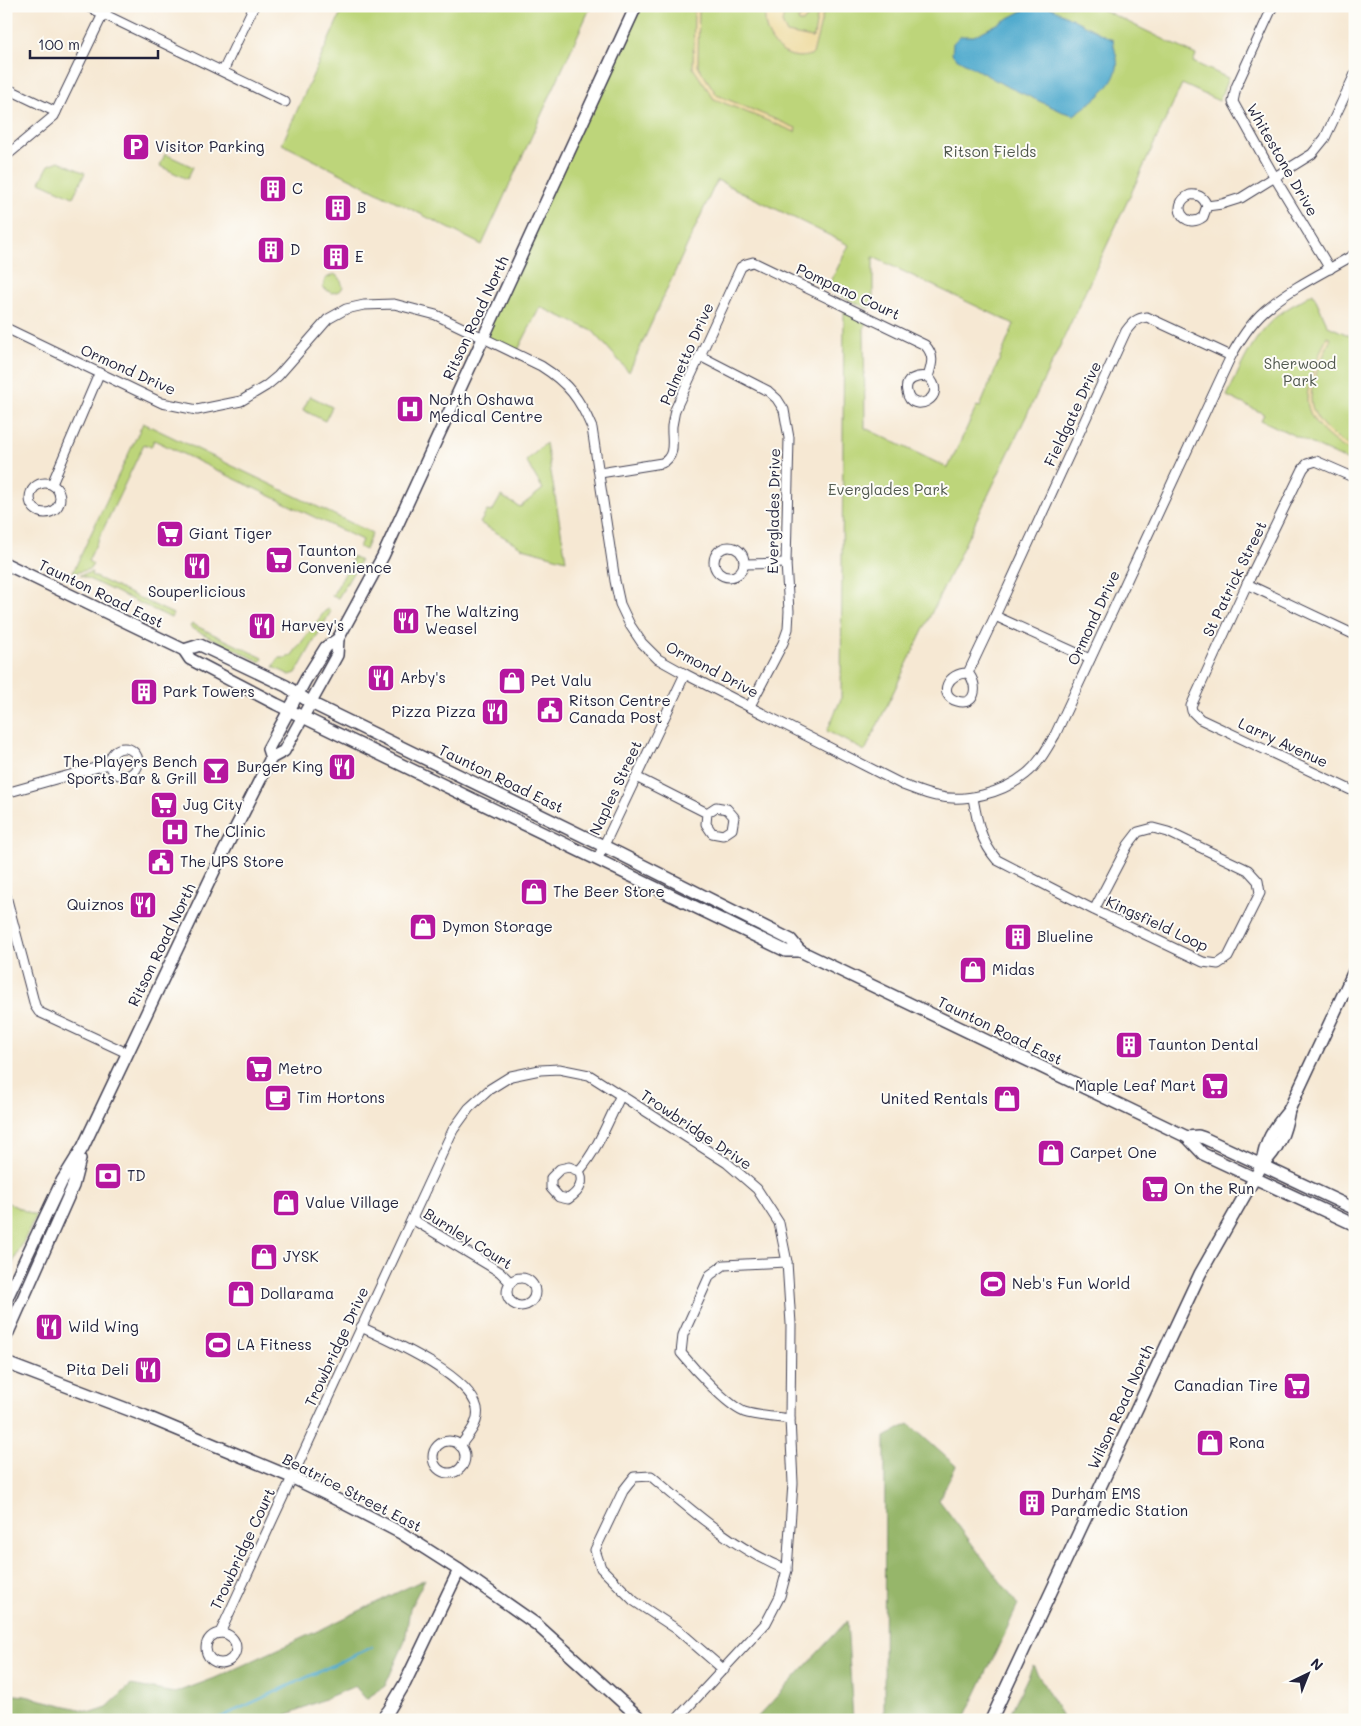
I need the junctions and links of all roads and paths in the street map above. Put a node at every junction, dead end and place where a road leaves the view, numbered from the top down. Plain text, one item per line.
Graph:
1 (87, 6) edge
2 (110, 6) edge
3 (254, 6) edge
4 (636, 6) edge
5 (1273, 6) edge
6 (103, 14) junction
7 (223, 71) junction
8 (1355, 74) edge
9 (6, 88) edge
10 (285, 102) dead end
11 (56, 112) junction
12 (6, 156) edge
13 (1275, 178) junction
14 (1208, 206) dead end
15 (1355, 254) edge
16 (1330, 269) junction
17 (735, 282) joint
18 (7, 330) edge
19 (483, 338) junction
20 (700, 356) junction
21 (1231, 356) junction
22 (99, 374) junction
23 (928, 377) dead end
24 (600, 473) junction
25 (1355, 478) edge
26 (52, 484) dead end
27 (786, 563) junction
28 (6, 564) edge
29 (744, 564) dead end
30 (1247, 584) junction
31 (996, 616) junction
32 (1355, 635) edge
33 (338, 639) junction
34 (184, 650) junction
35 (1090, 660) junction
36 (968, 673) dead end
37 (685, 674) junction
38 (298, 694) junction
39 (311, 703) junction
40 (750, 706) junction
41 (289, 710) junction
42 (304, 717) junction
43 (1200, 719) joint
44 (271, 758) junction
45 (109, 764) dead end
46 (636, 777) junction
47 (1355, 792) edge
48 (6, 793) edge
49 (973, 798) junction
50 (707, 814) dead end
51 (604, 846) junction
52 (597, 860) junction
53 (6, 896) edge
54 (1094, 910) junction
55 (800, 951) junction
56 (1355, 969) edge
57 (127, 1053) junction
58 (621, 1095) junction
59 (1187, 1137) junction
60 (83, 1147) junction
61 (1262, 1165) junction
62 (579, 1171) dead end
63 (1255, 1179) junction
64 (1355, 1208) edge
65 (412, 1219) junction
66 (1355, 1225) edge
67 (787, 1262) junction
68 (510, 1282) dead end
69 (6, 1300) edge
70 (361, 1327) junction
71 (6, 1336) edge
72 (6, 1363) edge
73 (790, 1420) junction
74 (460, 1446) dead end
75 (291, 1477) junction
76 (459, 1570) junction
77 (787, 1570) junction
78 (220, 1633) dead end
79 (724, 1670) junction
80 (381, 1720) edge
81 (642, 1720) edge
82 (676, 1720) edge
83 (991, 1720) edge

1 - 6 street
2 - 6 street
3 - 7 street
4 - 19 main road, Ritson Road North
5 - 13 street, Whitestone Drive
6 - 7 street
6 - 11 street
7 - 10 street
8 - 13 street
9 - 11 street
11 - 12 street
13 - 14 street
13 - 16 street, Whitestone Drive
15 - 16 street, Ormond Drive
16 - 21 street, Ormond Drive
17 - 20 street, Palmetto Drive
17 - 23 street, Pompano Court
18 - 22 street, Ormond Drive
19 - 22 street, Ormond Drive
19 - 24 street, Ormond Drive
19 - 33 main road, Ritson Road North
20 - 24 street, Palmetto Drive
20 - 27 street, Everglades Drive
21 - 31 street, Fieldgate Drive
21 - 35 street, Ormond Drive
22 - 26 street
24 - 37 street, Ormond Drive
25 - 30 street, St Patrick Street
27 - 29 street
27 - 40 street, Everglades Drive
28 - 34 main road, Taunton Road East
30 - 32 street
30 - 43 street, St Patrick Street
31 - 35 street
31 - 36 street, Fieldgate Drive
33 - 38 main road, Ritson Road North
33 - 39 main road, Ritson Road North
34 - 38 main road, Taunton Road East
34 - 41 main road, Taunton Road East
35 - 49 street, Ormond Drive
37 - 40 street, Ormond Drive
37 - 46 street, Naples Street
38 - 39 main road, Taunton Road East
38 - 41 main road, Ritson Road North
39 - 42 main road, Ritson Road North
39 - 51 main road, Taunton Road East
40 - 49 street, Ormond Drive
41 - 42 main road, Taunton Road East
41 - 44 main road, Ritson Road North
42 - 44 main road, Ritson Road North
42 - 52 main road, Taunton Road East
43 - 47 street, Larry Avenue
44 - 57 main road, Ritson Road North
45 - 48 street
46 - 50 street
46 - 51 street, Naples Street
49 - 54 street, Kingsfield Loop
51 - 52 street, Naples Street
51 - 55 main road, Taunton Road East
52 - 55 main road, Taunton Road East
53 - 57 street
54 - 54 street, Kingsfield Loop
55 - 59 main road, Taunton Road East
56 - 61 main road, Wilson Road North
57 - 60 main road, Ritson Road North
58 - 62 street
58 - 65 street, Trowbridge Drive
58 - 67 street, Trowbridge Drive
59 - 61 main road, Taunton Road East
59 - 63 main road, Taunton Road East
60 - 69 main road, Ritson Road North
60 - 71 main road, Ritson Road North
61 - 63 main road, Wilson Road North
61 - 64 main road, Taunton Road East
63 - 66 main road, Taunton Road East
63 - 83 main road, Wilson Road North
65 - 68 street, Burnley Court
65 - 70 street, Trowbridge Drive
67 - 73 street, Trowbridge Drive
67 - 73 street
70 - 74 street
70 - 75 street, Trowbridge Drive
72 - 75 main road, Beatrice Street East
73 - 77 street, Trowbridge Drive
75 - 76 main road, Beatrice Street East
75 - 78 street, Trowbridge Court
76 - 80 main road
76 - 81 main road, Beatrice Street East
77 - 79 street, Trowbridge Drive
77 - 79 street
79 - 82 street, Trowbridge Drive

